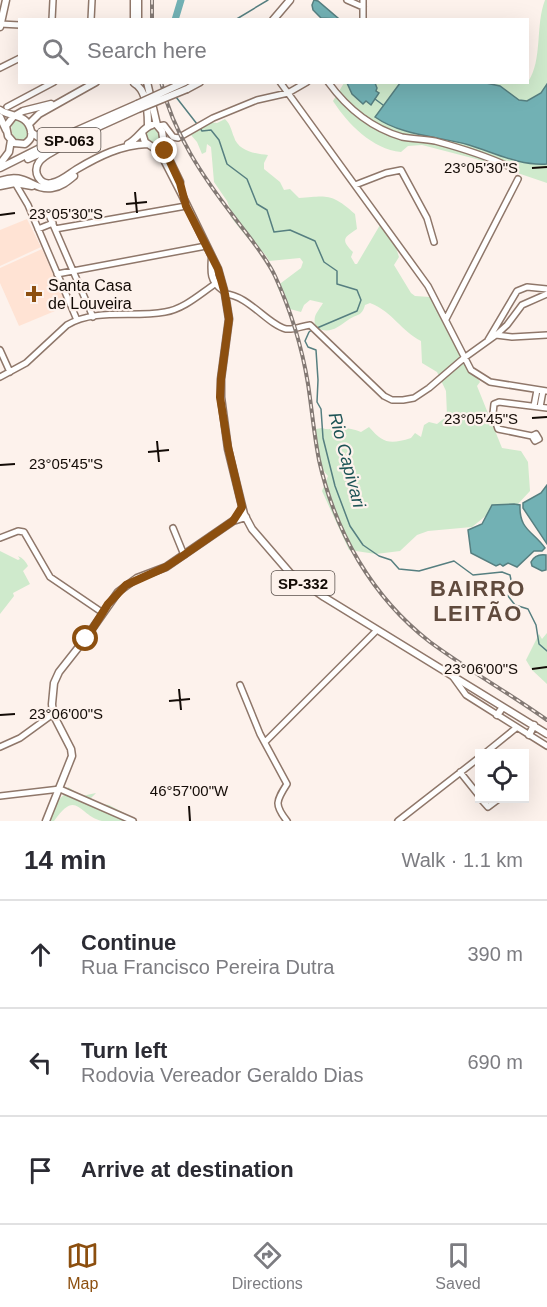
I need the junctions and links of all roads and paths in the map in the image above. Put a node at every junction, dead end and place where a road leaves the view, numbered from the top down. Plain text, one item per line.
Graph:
1 (53, 0) edge
2 (92, 0) edge
3 (136, 0) edge
4 (286, 0) edge
5 (291, 0) edge
6 (347, 0) edge
7 (363, 0) edge
8 (6, 1) edge
9 (363, 7) junction
10 (1, 14) edge
11 (52, 18) edge
12 (91, 18) edge
13 (136, 18) edge
14 (271, 18) edge
15 (275, 18) edge
16 (363, 18) edge
17 (0, 25) edge
18 (18, 25) edge
19 (18, 59) edge
20 (0, 68) edge
21 (50, 84) edge
22 (92, 84) edge
23 (135, 84) edge
24 (147, 84) edge
25 (281, 84) edge
26 (304, 84) edge
27 (330, 84) edge
28 (187, 86) edge
29 (288, 93) junction
30 (57, 102) junction
31 (7, 107) dead end
32 (0, 110) edge
33 (14, 116) junction
34 (0, 117) edge
35 (29, 124) junction
36 (148, 125) junction
37 (157, 125) junction
38 (6, 130) junction
39 (31, 132) junction
40 (142, 133) junction
41 (162, 138) junction
42 (11, 140) junction
43 (63, 140) junction
44 (149, 144) junction
45 (123, 148) junction
46 (89, 163) junction
47 (0, 168) edge
48 (514, 169) dead end
49 (518, 179) dead end
50 (0, 181) edge
51 (15, 183) junction
52 (355, 184) junction
53 (34, 185) junction
54 (0, 186) edge
55 (182, 195) junction
56 (25, 200) junction
57 (186, 206) junction
58 (48, 213) dead end
59 (54, 226) junction
60 (38, 229) junction
61 (434, 242) dead end
62 (206, 246) junction
63 (214, 269) junction
64 (74, 271) junction
65 (57, 274) junction
66 (221, 279) junction
67 (215, 284) junction
68 (547, 289) edge
69 (225, 292) junction
70 (547, 294) edge
71 (93, 317) junction
72 (446, 319) junction
73 (77, 320) junction
74 (496, 335) junction
75 (547, 335) edge
76 (487, 343) junction
77 (0, 350) edge
78 (464, 358) junction
79 (10, 372) junction
80 (0, 377) edge
81 (542, 390) edge
82 (541, 407) edge
83 (532, 436) dead end
84 (242, 507) junction
85 (246, 517) junction
86 (233, 521) junction
87 (173, 528) dead end
88 (0, 538) edge
89 (184, 555) junction
90 (103, 613) junction
91 (377, 630) junction
92 (452, 675) junction
93 (240, 685) dead end
94 (503, 707) junction
95 (53, 714) junction
96 (497, 715) junction
97 (534, 725) junction
98 (516, 728) junction
99 (547, 734) edge
100 (529, 735) junction
101 (265, 742) junction
102 (547, 746) edge
103 (0, 747) edge
104 (489, 749) edge
105 (475, 761) edge
106 (460, 772) junction
107 (60, 789) junction
108 (475, 792) edge
109 (0, 796) edge
110 (46, 821) edge
111 (133, 821) edge
112 (287, 821) edge
113 (398, 821) edge

1 - 11 street
2 - 12 street
3 - 13 main road
4 - 14 main road
5 - 15 main road
6 - 9 street
7 - 9 street
8 - 10 main road
9 - 16 street
10 - 17 main road
17 - 18 street
19 - 20 street
21 - 31 street
22 - 30 main road
23 - 36 main road
24 - 37 main road, SP-332
25 - 29 street
26 - 29 street
27 - 48 street
28 - 43 main road, SP-063, bridge
29 - 37 street
29 - 52 street
30 - 33 main road
30 - 35 main road
32 - 33 main road
33 - 35 main road
33 - 38 main road
34 - 38 main road
35 - 39 main road
36 - 37 main road
36 - 40 main road
37 - 41 main road, SP-332
38 - 42 main road
39 - 42 main road
39 - 43 main road
40 - 44 main road, SP-332
40 - 45 main road
41 - 44 main road
41 - 55 main road, SP-332
42 - 47 main road
43 - 46 main road
43 - 47 main road, SP-063
44 - 45 main road
44 - 55 main road, SP-332
45 - 46 main road
46 - 53 main road
49 - 72 street
50 - 53 main road
51 - 53 main road
51 - 54 main road
51 - 56 street
52 - 61 street
52 - 72 street
53 - 56 street
55 - 57 main road, SP-332
56 - 60 street
57 - 59 street
57 - 62 main road, SP-332
58 - 59 street
59 - 60 street
59 - 64 street
60 - 65 street
62 - 63 main road, SP-332
62 - 64 street
63 - 66 main road, SP-332
63 - 67 main road, SP-332
64 - 65 street
64 - 71 street
65 - 73 street
66 - 67 main road
66 - 69 main road, SP-332
67 - 69 main road
67 - 71 street
68 - 76 street
69 - 78 street
69 - 84 main road, SP-332
70 - 74 street
71 - 73 street
72 - 78 street
73 - 79 street
74 - 75 street
74 - 76 street
76 - 78 street
77 - 79 street
78 - 81 street
79 - 80 street
81 - 82 street
82 - 83 street
84 - 85 main road, SP-332
84 - 86 main road
85 - 86 main road
85 - 91 main road, SP-332
86 - 89 main road
87 - 89 street
88 - 90 street
89 - 90 main road
90 - 95 main road
91 - 92 main road, SP-332
91 - 101 street
92 - 94 main road, SP-332
92 - 96 street
93 - 101 street
94 - 96 main road
94 - 97 main road, SP-332
95 - 103 street
95 - 107 main road
96 - 98 street
97 - 99 main road, SP-332
97 - 100 main road
98 - 100 street
98 - 104 street
100 - 102 street
101 - 112 street
105 - 106 street
106 - 108 street
106 - 113 street
107 - 109 street
107 - 110 main road
107 - 111 street

